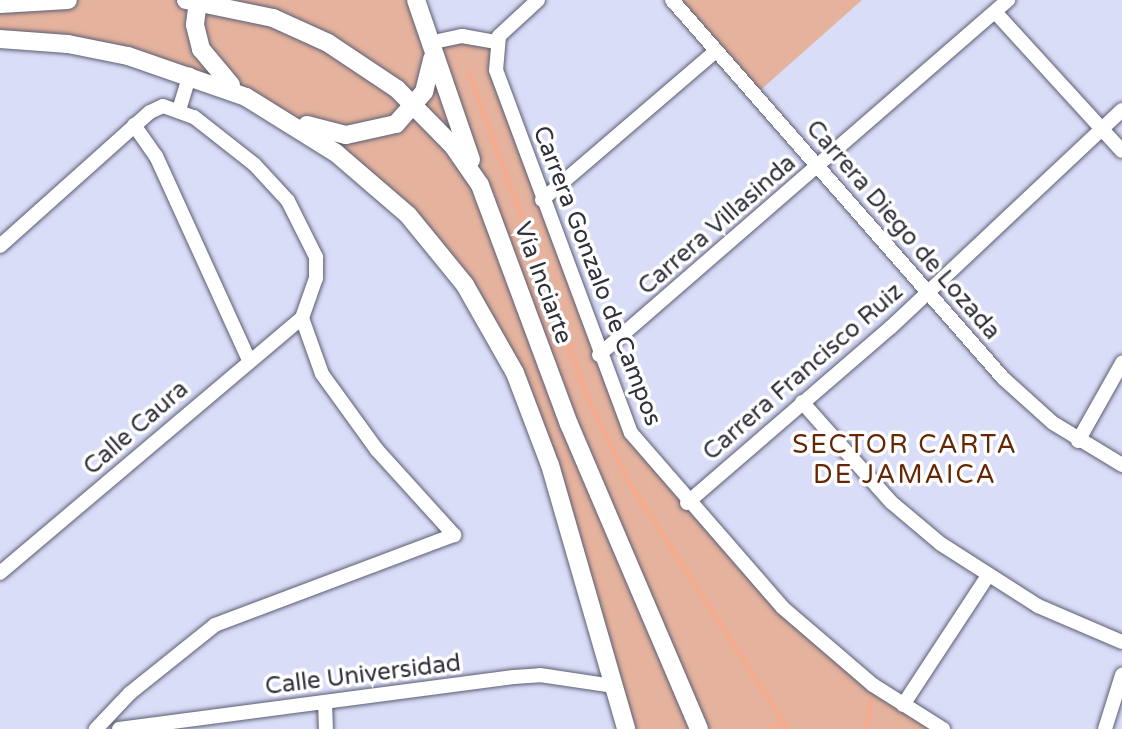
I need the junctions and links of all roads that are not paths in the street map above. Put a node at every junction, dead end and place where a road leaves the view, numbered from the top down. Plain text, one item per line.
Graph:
1 (57, 0) edge
2 (186, 0) edge
3 (198, 0) edge
4 (416, 0) edge
5 (538, 0) edge
6 (672, 0) edge
7 (1008, 0) edge
8 (0, 4) edge
9 (995, 12) junction
10 (0, 39) edge
11 (496, 42) junction
12 (431, 49) junction
13 (716, 51) junction
14 (190, 75) junction
15 (246, 97) junction
16 (415, 106) junction
17 (179, 110) junction
18 (1122, 110) edge
19 (289, 120) junction
20 (134, 125) junction
21 (1101, 129) junction
22 (1122, 151) edge
23 (818, 167) junction
24 (480, 185) junction
25 (542, 200) junction
26 (0, 246) edge
27 (927, 293) junction
28 (302, 318) junction
29 (599, 355) junction
30 (249, 360) junction
31 (1122, 363) edge
32 (802, 402) junction
33 (1078, 441) junction
34 (1122, 465) edge
35 (687, 503) junction
36 (0, 573) edge
37 (987, 577) junction
38 (1122, 642) edge
39 (1122, 675) edge
40 (614, 686) junction
41 (325, 702) junction
42 (903, 705) junction
43 (182, 725) edge
44 (96, 729) edge
45 (119, 729) edge
46 (326, 729) edge
47 (626, 729) edge
48 (699, 729) edge
49 (943, 729) edge
50 (1105, 729) edge

1 - 8 street
2 - 3 street, Vía Inciarte
3 - 15 street
3 - 16 street, Vía Inciarte
4 - 12 street
5 - 11 street
6 - 13 street, Carrera Diego de Lozada
7 - 9 street, Carrera Villasinda
9 - 21 street
9 - 23 street, Carrera Villasinda
10 - 14 street
11 - 12 street
11 - 25 street, Carrera Gonzalo de Campos
12 - 16 street
12 - 24 street
13 - 23 street, Carrera Diego de Lozada
13 - 25 street
14 - 15 street
14 - 17 street
15 - 19 street
16 - 19 street
16 - 24 street, Vía Inciarte
17 - 20 street
17 - 28 street
18 - 21 street, Carrera Francisco Ruiz
19 - 40 street
20 - 26 street
20 - 30 street
21 - 22 street
21 - 27 street, Carrera Francisco Ruiz
23 - 27 street, Carrera Diego de Lozada
23 - 29 street, Carrera Villasinda
24 - 48 street, Vía Inciarte
25 - 29 street, Carrera Gonzalo de Campos
27 - 32 street, Carrera Francisco Ruiz
27 - 33 street, Carrera Diego de Lozada
28 - 30 street, Calle Caura
28 - 44 street
29 - 35 street, Carrera Gonzalo de Campos
30 - 36 street, Calle Caura
31 - 33 street
32 - 35 street, Carrera Francisco Ruiz
32 - 37 street
33 - 34 street, Carrera Diego de Lozada
35 - 42 street, Carrera Gonzalo de Campos
37 - 38 street
37 - 42 street
39 - 50 street
40 - 41 street, Calle Universidad
40 - 47 street
41 - 43 street, Calle Universidad
41 - 46 street
42 - 49 street, Carrera Gonzalo de Campos
43 - 45 street, Calle Universidad

